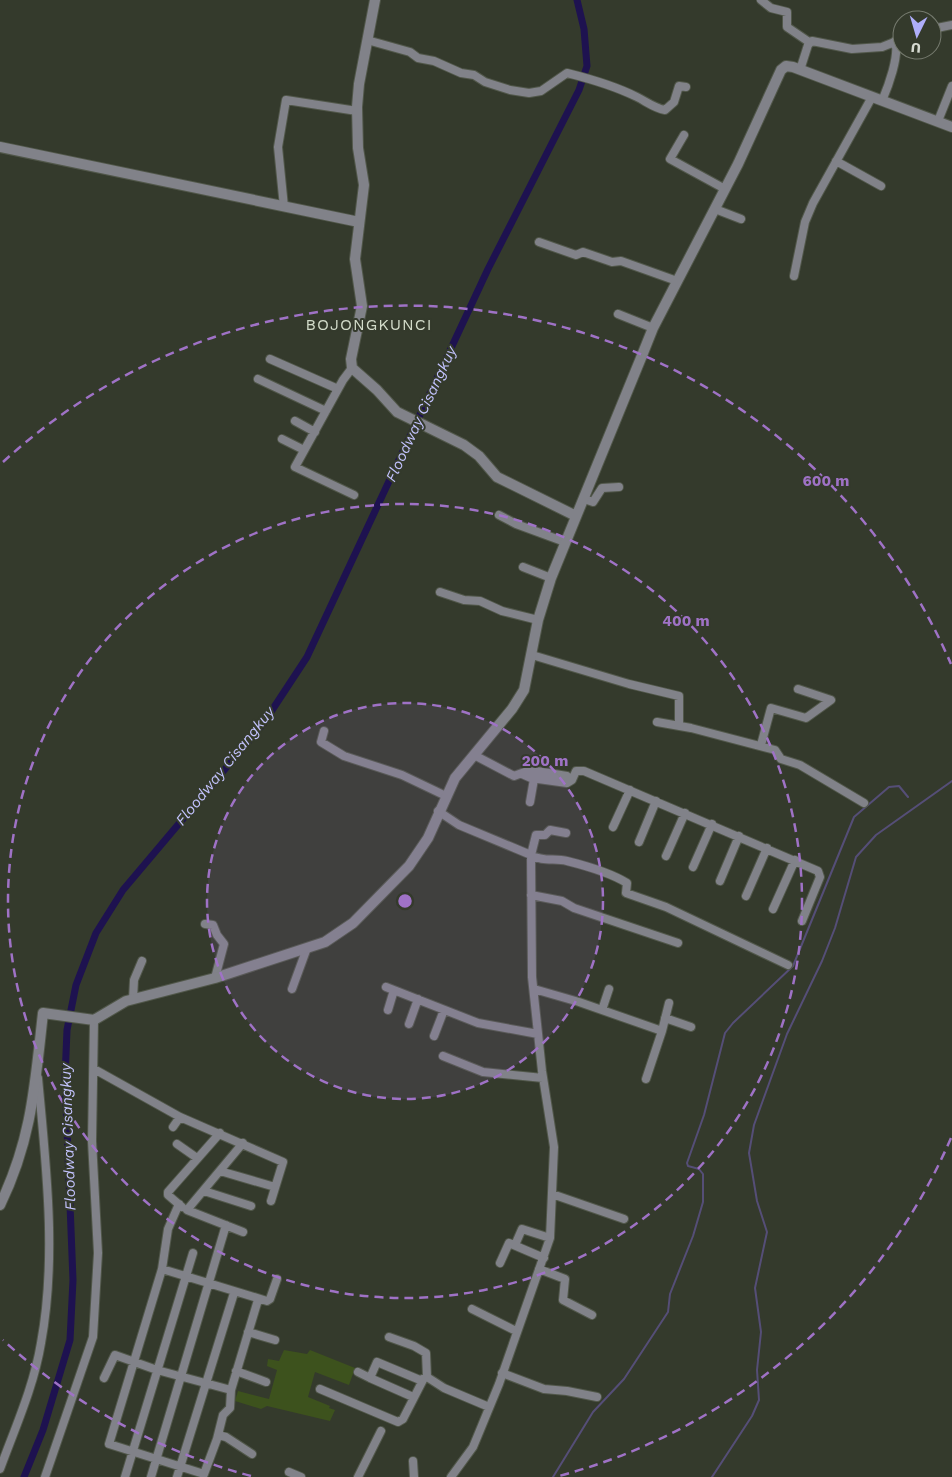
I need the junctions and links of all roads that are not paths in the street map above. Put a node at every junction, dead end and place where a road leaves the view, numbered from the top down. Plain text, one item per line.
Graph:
1 (375, 0) edge
2 (761, 0) edge
3 (367, 40) junction
4 (810, 42) junction
5 (892, 44) edge
6 (894, 60) edge
7 (800, 70) junction
8 (952, 86) edge
9 (686, 87) dead end
10 (872, 97) junction
11 (882, 101) junction
12 (357, 111) junction
13 (938, 121) junction
14 (952, 126) edge
15 (684, 135) dead end
16 (0, 147) edge
17 (836, 161) junction
18 (881, 186) dead end
19 (725, 189) junction
20 (284, 207) junction
21 (715, 209) junction
22 (741, 219) dead end
23 (359, 222) junction
24 (538, 242) dead end
25 (794, 276) dead end
26 (677, 281) junction
27 (618, 314) dead end
28 (653, 328) junction
29 (270, 359) dead end
30 (352, 368) junction
31 (258, 379) dead end
32 (338, 389) junction
33 (326, 411) junction
34 (295, 421) dead end
35 (315, 432) junction
36 (282, 439) dead end
37 (304, 450) junction
38 (618, 486) dead end
39 (354, 495) dead end
40 (584, 499) junction
41 (499, 515) dead end
42 (576, 516) junction
43 (565, 542) junction
44 (523, 567) dead end
45 (552, 578) junction
46 (440, 592) dead end
47 (538, 620) junction
48 (532, 655) junction
49 (798, 689) dead end
50 (657, 722) dead end
51 (679, 726) junction
52 (324, 731) dead end
53 (760, 745) junction
54 (474, 755) junction
55 (522, 774) junction
56 (534, 778) junction
57 (572, 780) junction
58 (630, 790) junction
59 (446, 796) junction
60 (656, 801) junction
61 (530, 802) dead end
62 (864, 803) dead end
63 (438, 811) junction
64 (685, 813) junction
65 (712, 824) junction
66 (613, 827) dead end
67 (566, 833) dead end
68 (739, 836) junction
69 (639, 842) dead end
70 (767, 848) junction
71 (531, 855) junction
72 (666, 856) dead end
73 (794, 860) junction
74 (693, 867) dead end
75 (720, 881) dead end
76 (531, 896) junction
77 (746, 896) dead end
78 (773, 909) dead end
79 (802, 922) dead end
80 (205, 924) dead end
81 (678, 943) dead end
82 (307, 948) junction
83 (142, 961) dead end
84 (788, 965) dead end
85 (215, 978) junction
86 (386, 987) dead end
87 (609, 988) dead end
88 (534, 989) junction
89 (292, 990) dead end
90 (394, 990) junction
91 (133, 999) junction
92 (418, 1000) junction
93 (669, 1003) dead end
94 (388, 1010) dead end
95 (444, 1010) junction
96 (602, 1010) junction
97 (665, 1018) junction
98 (92, 1020) junction
99 (409, 1024) dead end
100 (691, 1027) dead end
101 (662, 1032) junction
102 (538, 1034) junction
103 (434, 1036) dead end
104 (443, 1056) dead end
105 (94, 1069) junction
106 (38, 1072) junction
107 (543, 1078) junction
108 (646, 1079) dead end
109 (180, 1116) junction
110 (173, 1127) dead end
111 (220, 1133) junction
112 (177, 1144) dead end
113 (243, 1144) junction
114 (197, 1158) junction
115 (220, 1171) junction
116 (275, 1187) junction
117 (204, 1191) junction
118 (552, 1194) junction
119 (271, 1201) dead end
120 (179, 1204) junction
121 (0, 1205) edge
122 (251, 1206) dead end
123 (188, 1210) junction
124 (624, 1219) dead end
125 (226, 1225) junction
126 (243, 1232) dead end
127 (550, 1238) junction
128 (515, 1245) junction
129 (193, 1254) dead end
130 (544, 1258) junction
131 (500, 1263) dead end
132 (162, 1270) junction
133 (539, 1270) junction
134 (186, 1277) junction
135 (277, 1279) dead end
136 (209, 1284) junction
137 (234, 1292) junction
138 (258, 1300) junction
139 (472, 1309) dead end
140 (592, 1314) dead end
141 (516, 1331) junction
142 (248, 1332) junction
143 (390, 1337) dead end
144 (275, 1340) dead end
145 (134, 1363) junction
146 (157, 1370) junction
147 (236, 1371) junction
148 (358, 1372) dead end
149 (502, 1373) junction
150 (181, 1376) junction
151 (104, 1378) dead end
152 (370, 1378) junction
153 (425, 1379) junction
154 (207, 1382) junction
155 (266, 1382) dead end
156 (320, 1388) dead end
157 (231, 1390) junction
158 (413, 1397) junction
159 (597, 1398) dead end
160 (489, 1407) junction
161 (381, 1431) dead end
162 (218, 1435) junction
163 (132, 1453) junction
164 (252, 1454) dead end
165 (157, 1458) junction
166 (413, 1461) dead end
167 (181, 1466) junction
168 (0, 1469) edge
169 (289, 1472) dead end
170 (45, 1477) edge
171 (124, 1477) edge
172 (151, 1477) edge
173 (177, 1477) edge
174 (301, 1477) edge
175 (358, 1477) edge
176 (414, 1477) edge
177 (451, 1477) edge

1 - 3 street
2 - 4 street
3 - 9 street
3 - 12 street
4 - 5 street
4 - 7 street
6 - 11 street
7 - 10 street
7 - 19 street
8 - 13 street
10 - 11 street
10 - 17 street
11 - 13 street
12 - 20 street
12 - 23 street
13 - 14 street
15 - 19 street
16 - 20 street
17 - 18 street
17 - 25 street
19 - 21 street
20 - 23 street
21 - 22 street
21 - 26 street
23 - 30 street
24 - 26 street
26 - 28 street
27 - 28 street
28 - 40 street
29 - 32 street
30 - 32 street
30 - 42 street
31 - 33 street
32 - 33 street
33 - 35 street
34 - 35 street
35 - 37 street
36 - 37 street
37 - 39 street
38 - 40 street
40 - 42 street
41 - 43 street
42 - 43 street
43 - 45 street
44 - 45 street
45 - 47 street
46 - 47 street
47 - 48 street
48 - 51 street
48 - 54 street
49 - 53 street
50 - 51 street
51 - 53 street
52 - 59 street
53 - 62 street
54 - 55 street
54 - 59 street
55 - 56 street
55 - 57 street
56 - 57 street
56 - 61 street
57 - 58 street
58 - 60 street
58 - 66 street
59 - 63 street
60 - 64 street
60 - 69 street
63 - 71 street
63 - 82 street
64 - 65 street
64 - 72 street
65 - 68 street
65 - 74 street
67 - 71 street
68 - 70 street
68 - 75 street
70 - 73 street
70 - 77 street
71 - 76 street
71 - 84 street
73 - 78 street
73 - 79 street
76 - 81 street
76 - 88 street
80 - 85 street
82 - 85 street
82 - 89 street
83 - 91 street
85 - 91 street
86 - 90 street
87 - 96 street
88 - 96 street
88 - 102 street
90 - 92 street
90 - 94 street
91 - 98 street
92 - 95 street
92 - 99 street
93 - 97 street
95 - 102 street
95 - 103 street
96 - 101 street
97 - 100 street
97 - 101 street
98 - 105 street
98 - 106 street
101 - 108 street
102 - 107 street
104 - 107 street
105 - 109 street
105 - 170 street
106 - 121 street
106 - 168 street
107 - 118 street
109 - 110 street
109 - 111 street
111 - 113 street
111 - 114 street
112 - 114 street
113 - 115 street
113 - 116 street
114 - 120 street
115 - 116 street
115 - 117 street
116 - 119 street
117 - 122 street
117 - 123 street
118 - 124 street
118 - 127 street
120 - 123 street
120 - 132 street
123 - 125 street
125 - 126 street
125 - 136 street
127 - 128 street
127 - 130 street
128 - 130 street
128 - 131 street
129 - 134 street
130 - 133 street
132 - 134 street
132 - 145 street
133 - 140 street
133 - 141 street
134 - 136 street
134 - 146 street
135 - 138 street
136 - 137 street
136 - 150 street
137 - 138 street
137 - 154 street
138 - 142 street
139 - 141 street
141 - 149 street
142 - 144 street
142 - 147 street
143 - 153 street
145 - 146 street
145 - 151 street
145 - 163 street
146 - 150 street
146 - 163 street
147 - 155 street
147 - 157 street
148 - 152 street
149 - 159 street
149 - 160 street
150 - 154 street
150 - 165 street
152 - 153 street
152 - 158 street
153 - 158 street
153 - 160 street
154 - 157 street
154 - 167 street
156 - 158 street
157 - 162 street
160 - 177 street
161 - 175 street
162 - 164 street
162 - 167 street
163 - 165 street
163 - 171 street
165 - 167 street
165 - 172 street
166 - 176 street
167 - 173 street
169 - 174 street

